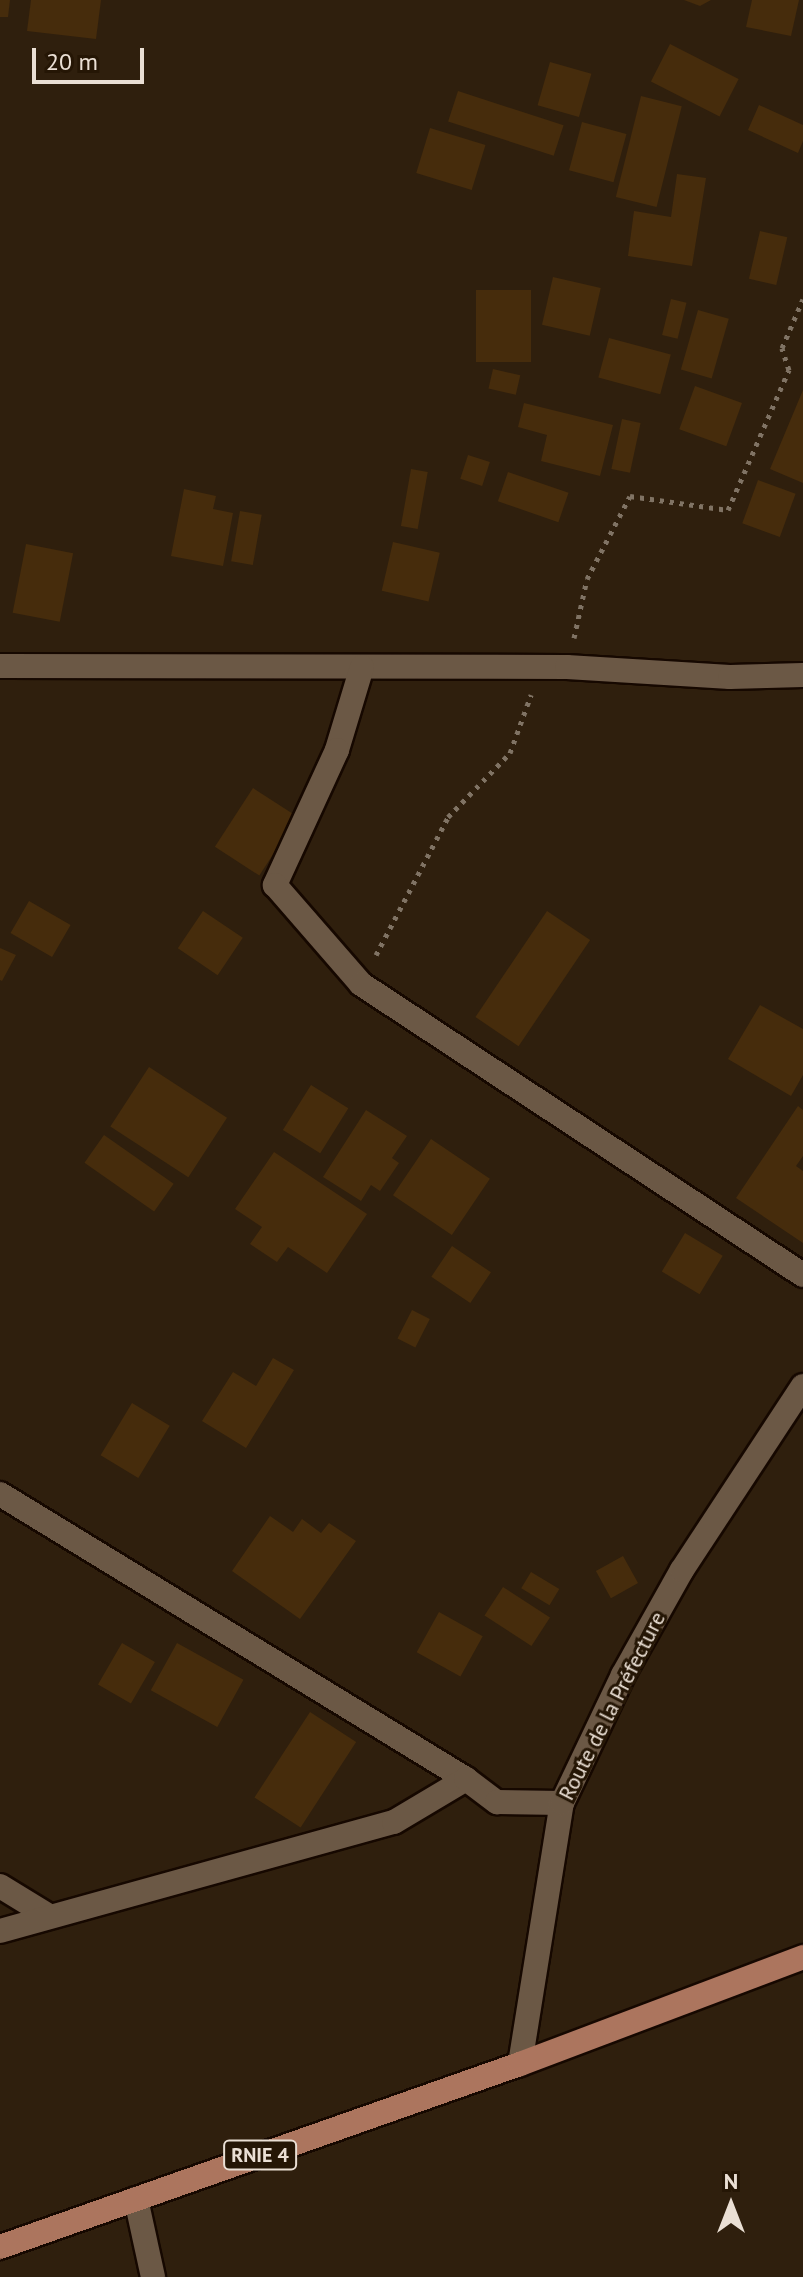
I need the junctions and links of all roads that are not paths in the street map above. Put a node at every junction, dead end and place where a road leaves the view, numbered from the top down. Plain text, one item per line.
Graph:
1 (0, 666) edge
2 (362, 667) junction
3 (803, 675) edge
4 (803, 1275) edge
5 (803, 1386) edge
6 (0, 1494) edge
7 (466, 1779) junction
8 (562, 1803) junction
9 (0, 1886) edge
10 (49, 1916) junction
11 (0, 1931) edge
12 (803, 1957) edge
13 (520, 2064) junction
14 (136, 2199) junction
15 (0, 2247) edge
16 (153, 2277) edge

1 - 2 street
2 - 3 street
2 - 4 street
5 - 8 street, Route de la Préfecture
6 - 7 street
7 - 8 street
7 - 10 street
8 - 13 street, Route de la Préfecture
9 - 10 street
10 - 11 street
12 - 13 main road, RNIE 4
13 - 14 main road, RNIE 4
14 - 15 main road, RNIE 4
14 - 16 street

